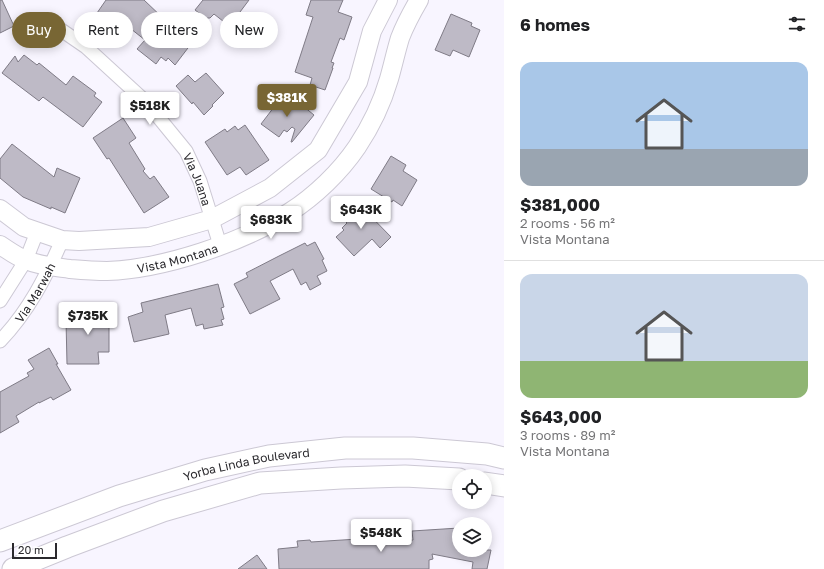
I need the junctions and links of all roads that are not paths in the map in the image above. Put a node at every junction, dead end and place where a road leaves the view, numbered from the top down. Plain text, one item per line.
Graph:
1 (388, 0) edge
2 (419, 0) edge
3 (66, 33) edge
4 (0, 210) edge
5 (212, 219) junction
6 (37, 232) junction
7 (62, 240) junction
8 (0, 245) edge
9 (220, 245) junction
10 (26, 260) junction
11 (50, 267) junction
12 (0, 300) edge
13 (0, 341) edge
14 (504, 458) edge
15 (452, 479) edge
16 (492, 484) edge
17 (504, 486) edge
18 (0, 541) edge
19 (12, 569) edge

1 - 5 street
2 - 9 street, Vista Montana
3 - 5 street, Via Juana
4 - 6 street
5 - 7 street
5 - 9 street, Via Juana
6 - 7 street
6 - 10 street, Via Marwah
7 - 11 street, Via Marwah
8 - 10 street, Vista Montana
9 - 11 street, Vista Montana
10 - 11 street, Vista Montana
10 - 12 street, Via Marwah
11 - 13 street, Via Marwah
14 - 18 main road, Yorba Linda Boulevard
15 - 19 main road, Yorba Linda Boulevard
16 - 17 main road

